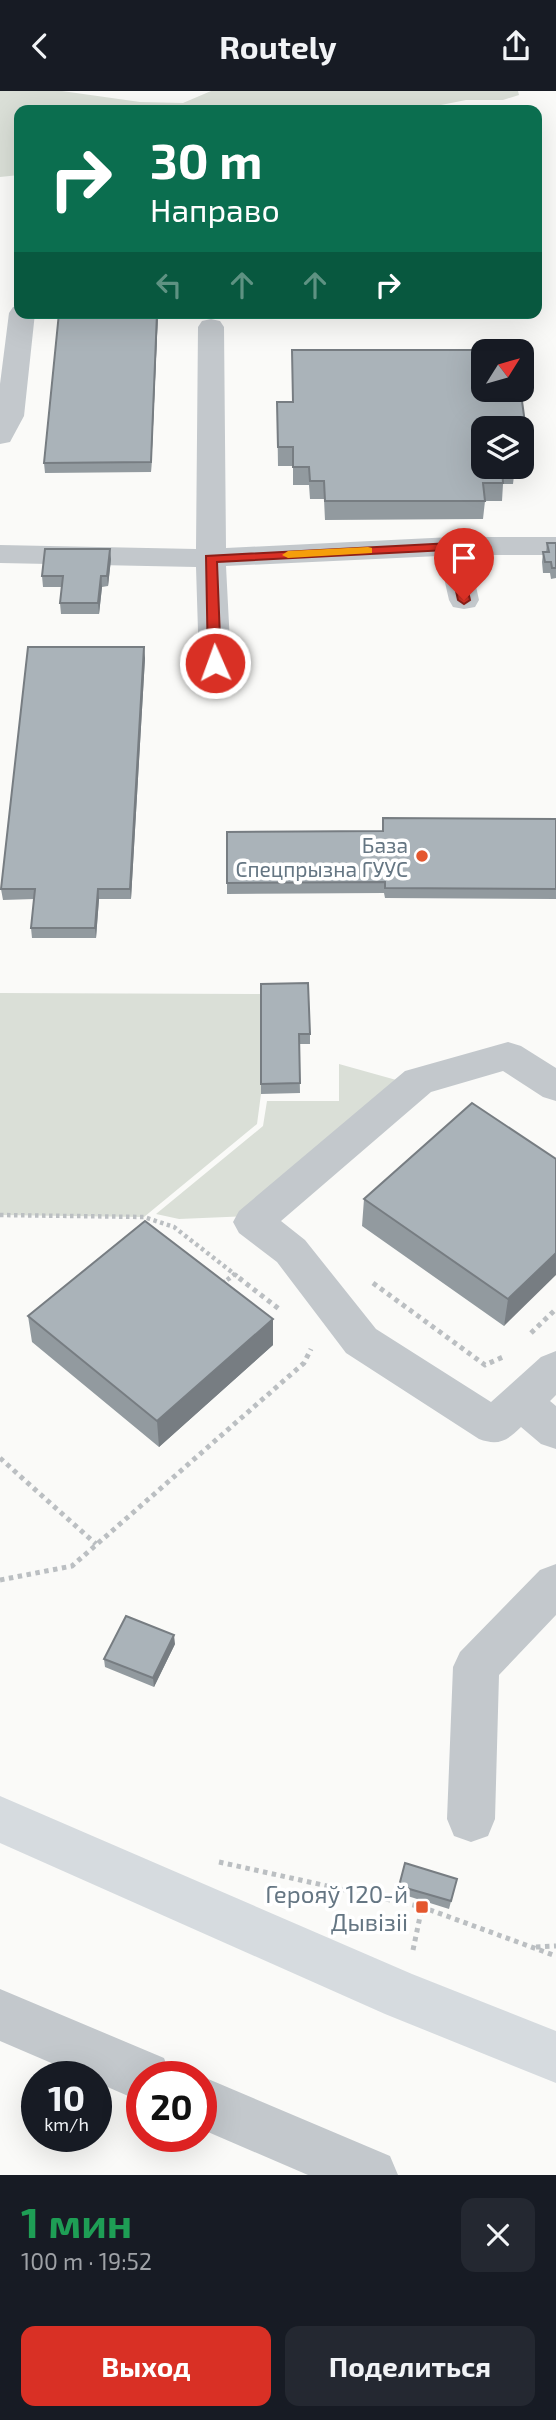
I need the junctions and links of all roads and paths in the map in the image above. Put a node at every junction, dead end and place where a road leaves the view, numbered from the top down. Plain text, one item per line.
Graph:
1 (21, 319) edge
2 (211, 327) dead end
3 (0, 436) edge
4 (556, 546) edge
5 (452, 547) junction
6 (0, 554) edge
7 (211, 558) junction
8 (464, 600) dead end
9 (215, 663) dead end
10 (556, 1087) edge
11 (0, 1215) edge
12 (236, 1273) junction
13 (365, 1277) dead end
14 (217, 1288) edge
15 (556, 1309) edge
16 (288, 1316) dead end
17 (528, 1336) dead end
18 (311, 1341) dead end
19 (510, 1353) dead end
20 (556, 1369) edge
21 (520, 1401) junction
22 (556, 1431) edge
23 (0, 1458) edge
24 (96, 1544) junction
25 (0, 1580) edge
26 (556, 1584) edge
27 (0, 1819) edge
28 (471, 1819) dead end
29 (342, 1888) dead end
30 (556, 1946) edge
31 (531, 1947) junction
32 (556, 1956) edge
33 (0, 2015) edge
34 (556, 2057) edge
35 (126, 2069) edge
36 (217, 2109) edge
37 (371, 2175) edge

1 - 3 lane
2 - 7 lane
4 - 5 lane
5 - 7 lane
5 - 8 lane
6 - 7 lane
7 - 9 lane
10 - 21 lane
11 - 12 path
12 - 14 path
12 - 16 path
13 - 19 path
15 - 17 path
18 - 24 path
20 - 21 lane
21 - 22 lane
23 - 24 path
24 - 25 path
26 - 28 lane
27 - 34 main road
29 - 31 path
30 - 31 path
31 - 32 path
33 - 35 lane
36 - 37 lane

